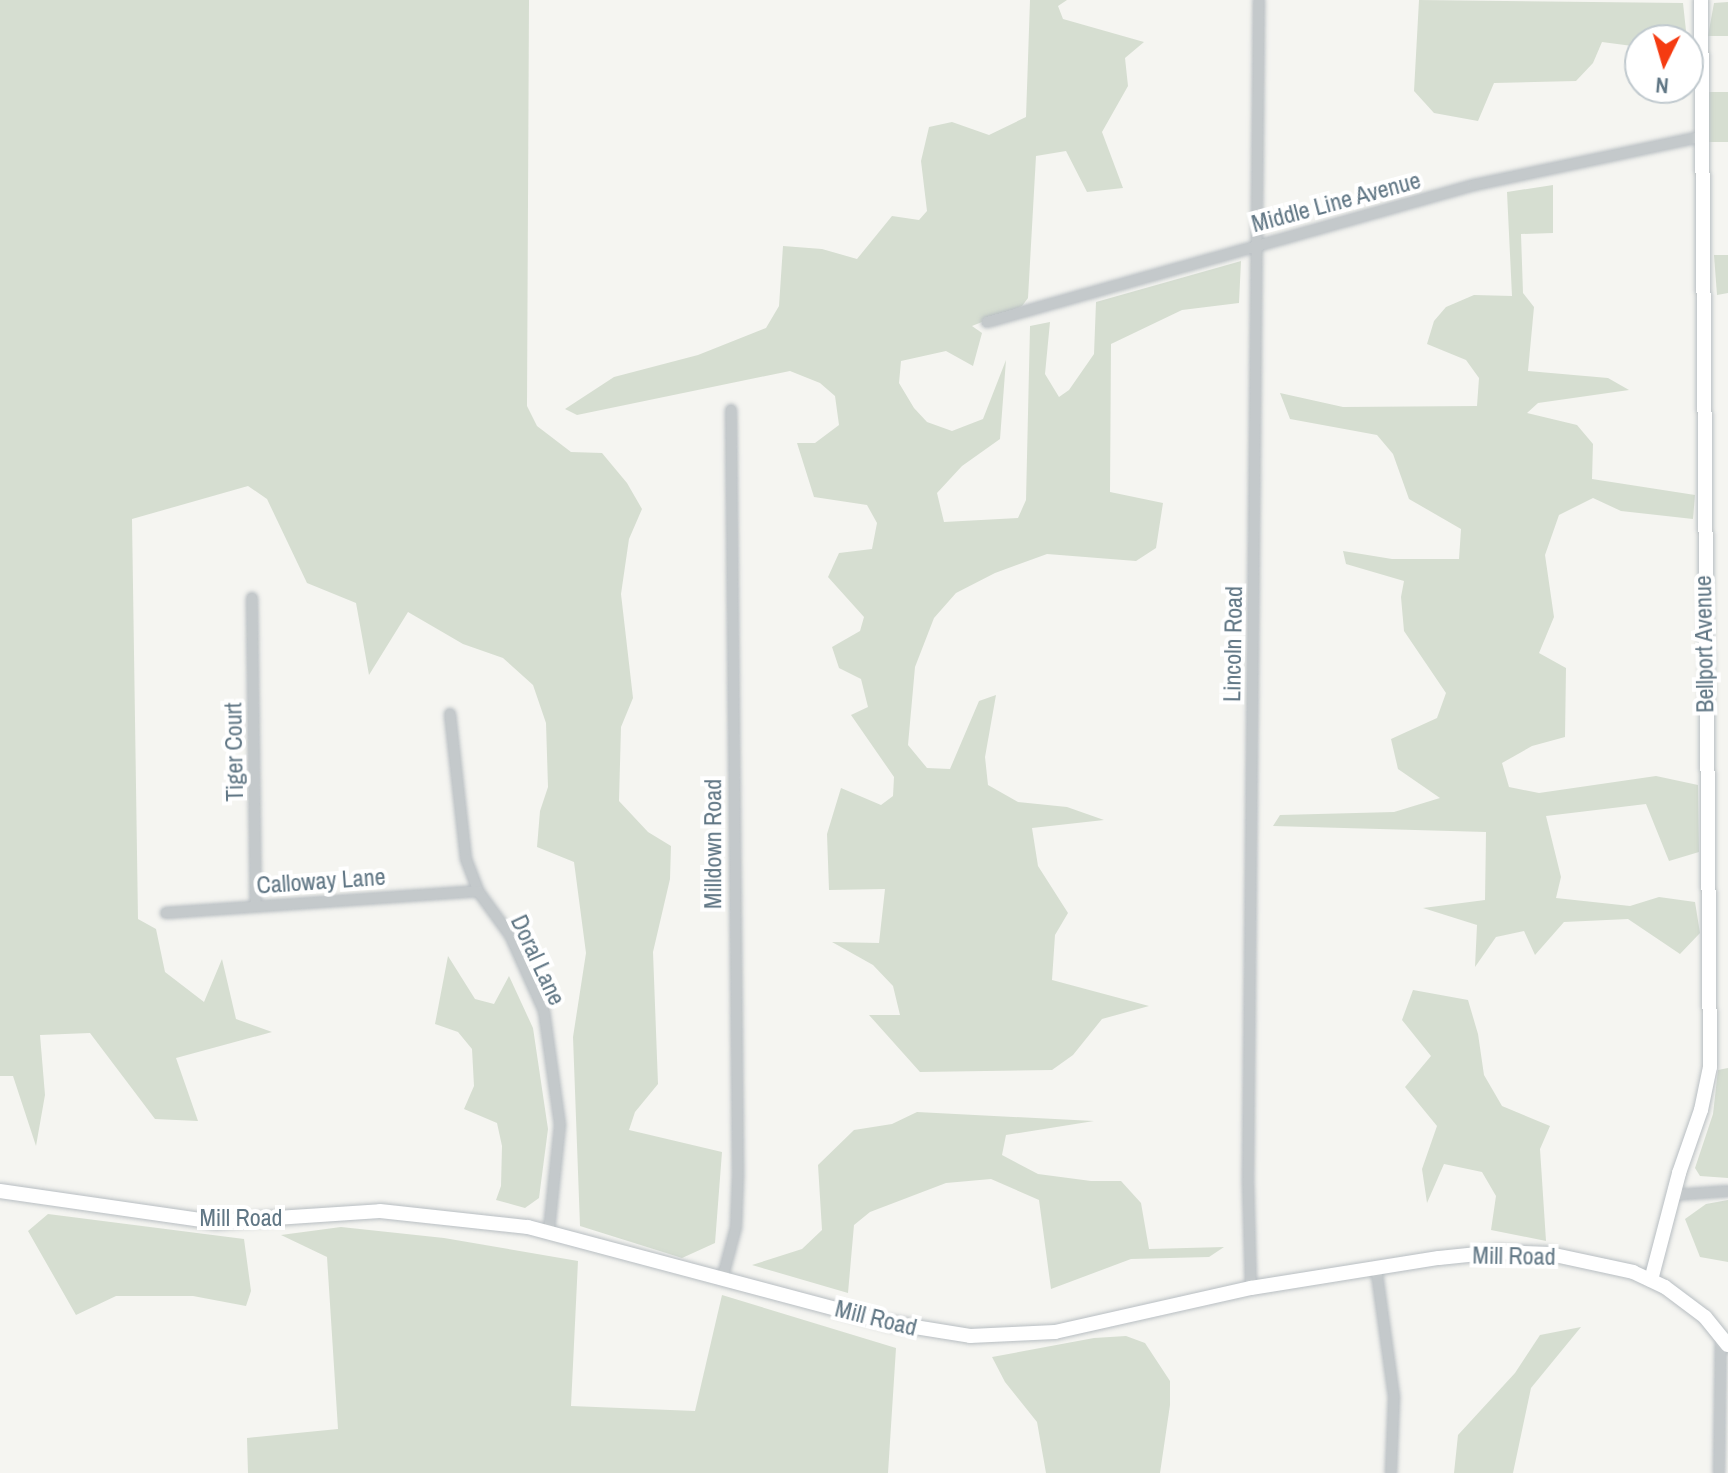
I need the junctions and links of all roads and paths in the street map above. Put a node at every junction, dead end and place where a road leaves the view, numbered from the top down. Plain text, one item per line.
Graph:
1 (1259, 0) edge
2 (1701, 0) edge
3 (1699, 137) junction
4 (1257, 245) junction
5 (987, 322) dead end
6 (731, 410) dead end
7 (252, 598) dead end
8 (450, 714) dead end
9 (478, 891) junction
10 (256, 905) junction
11 (166, 913) dead end
12 (0, 1191) edge
13 (1728, 1191) edge
14 (1674, 1195) junction
15 (549, 1230) junction
16 (1376, 1267) junction
17 (723, 1276) junction
18 (1651, 1280) junction
19 (1251, 1288) junction
20 (1725, 1341) edge
21 (1391, 1473) edge
22 (1719, 1473) edge

1 - 4 street, Lincoln Road
2 - 3 main road, Bellport Avenue
3 - 4 street, Middle Line Avenue
3 - 14 main road, Bellport Avenue
4 - 5 street, Middle Line Avenue
4 - 19 street, Lincoln Road
6 - 17 street, Milldown Road
7 - 10 street, Tiger Court
8 - 9 street, Doral Lane
9 - 10 street, Calloway Lane
9 - 15 street, Doral Lane
10 - 11 street, Calloway Lane
12 - 15 main road, Mill Road
13 - 14 street
14 - 18 main road, Bellport Avenue
15 - 17 main road, Mill Road
16 - 18 main road, Mill Road
16 - 19 main road, Mill Road
16 - 21 street
17 - 19 main road, Mill Road
18 - 20 main road, Mill Road
20 - 22 street

